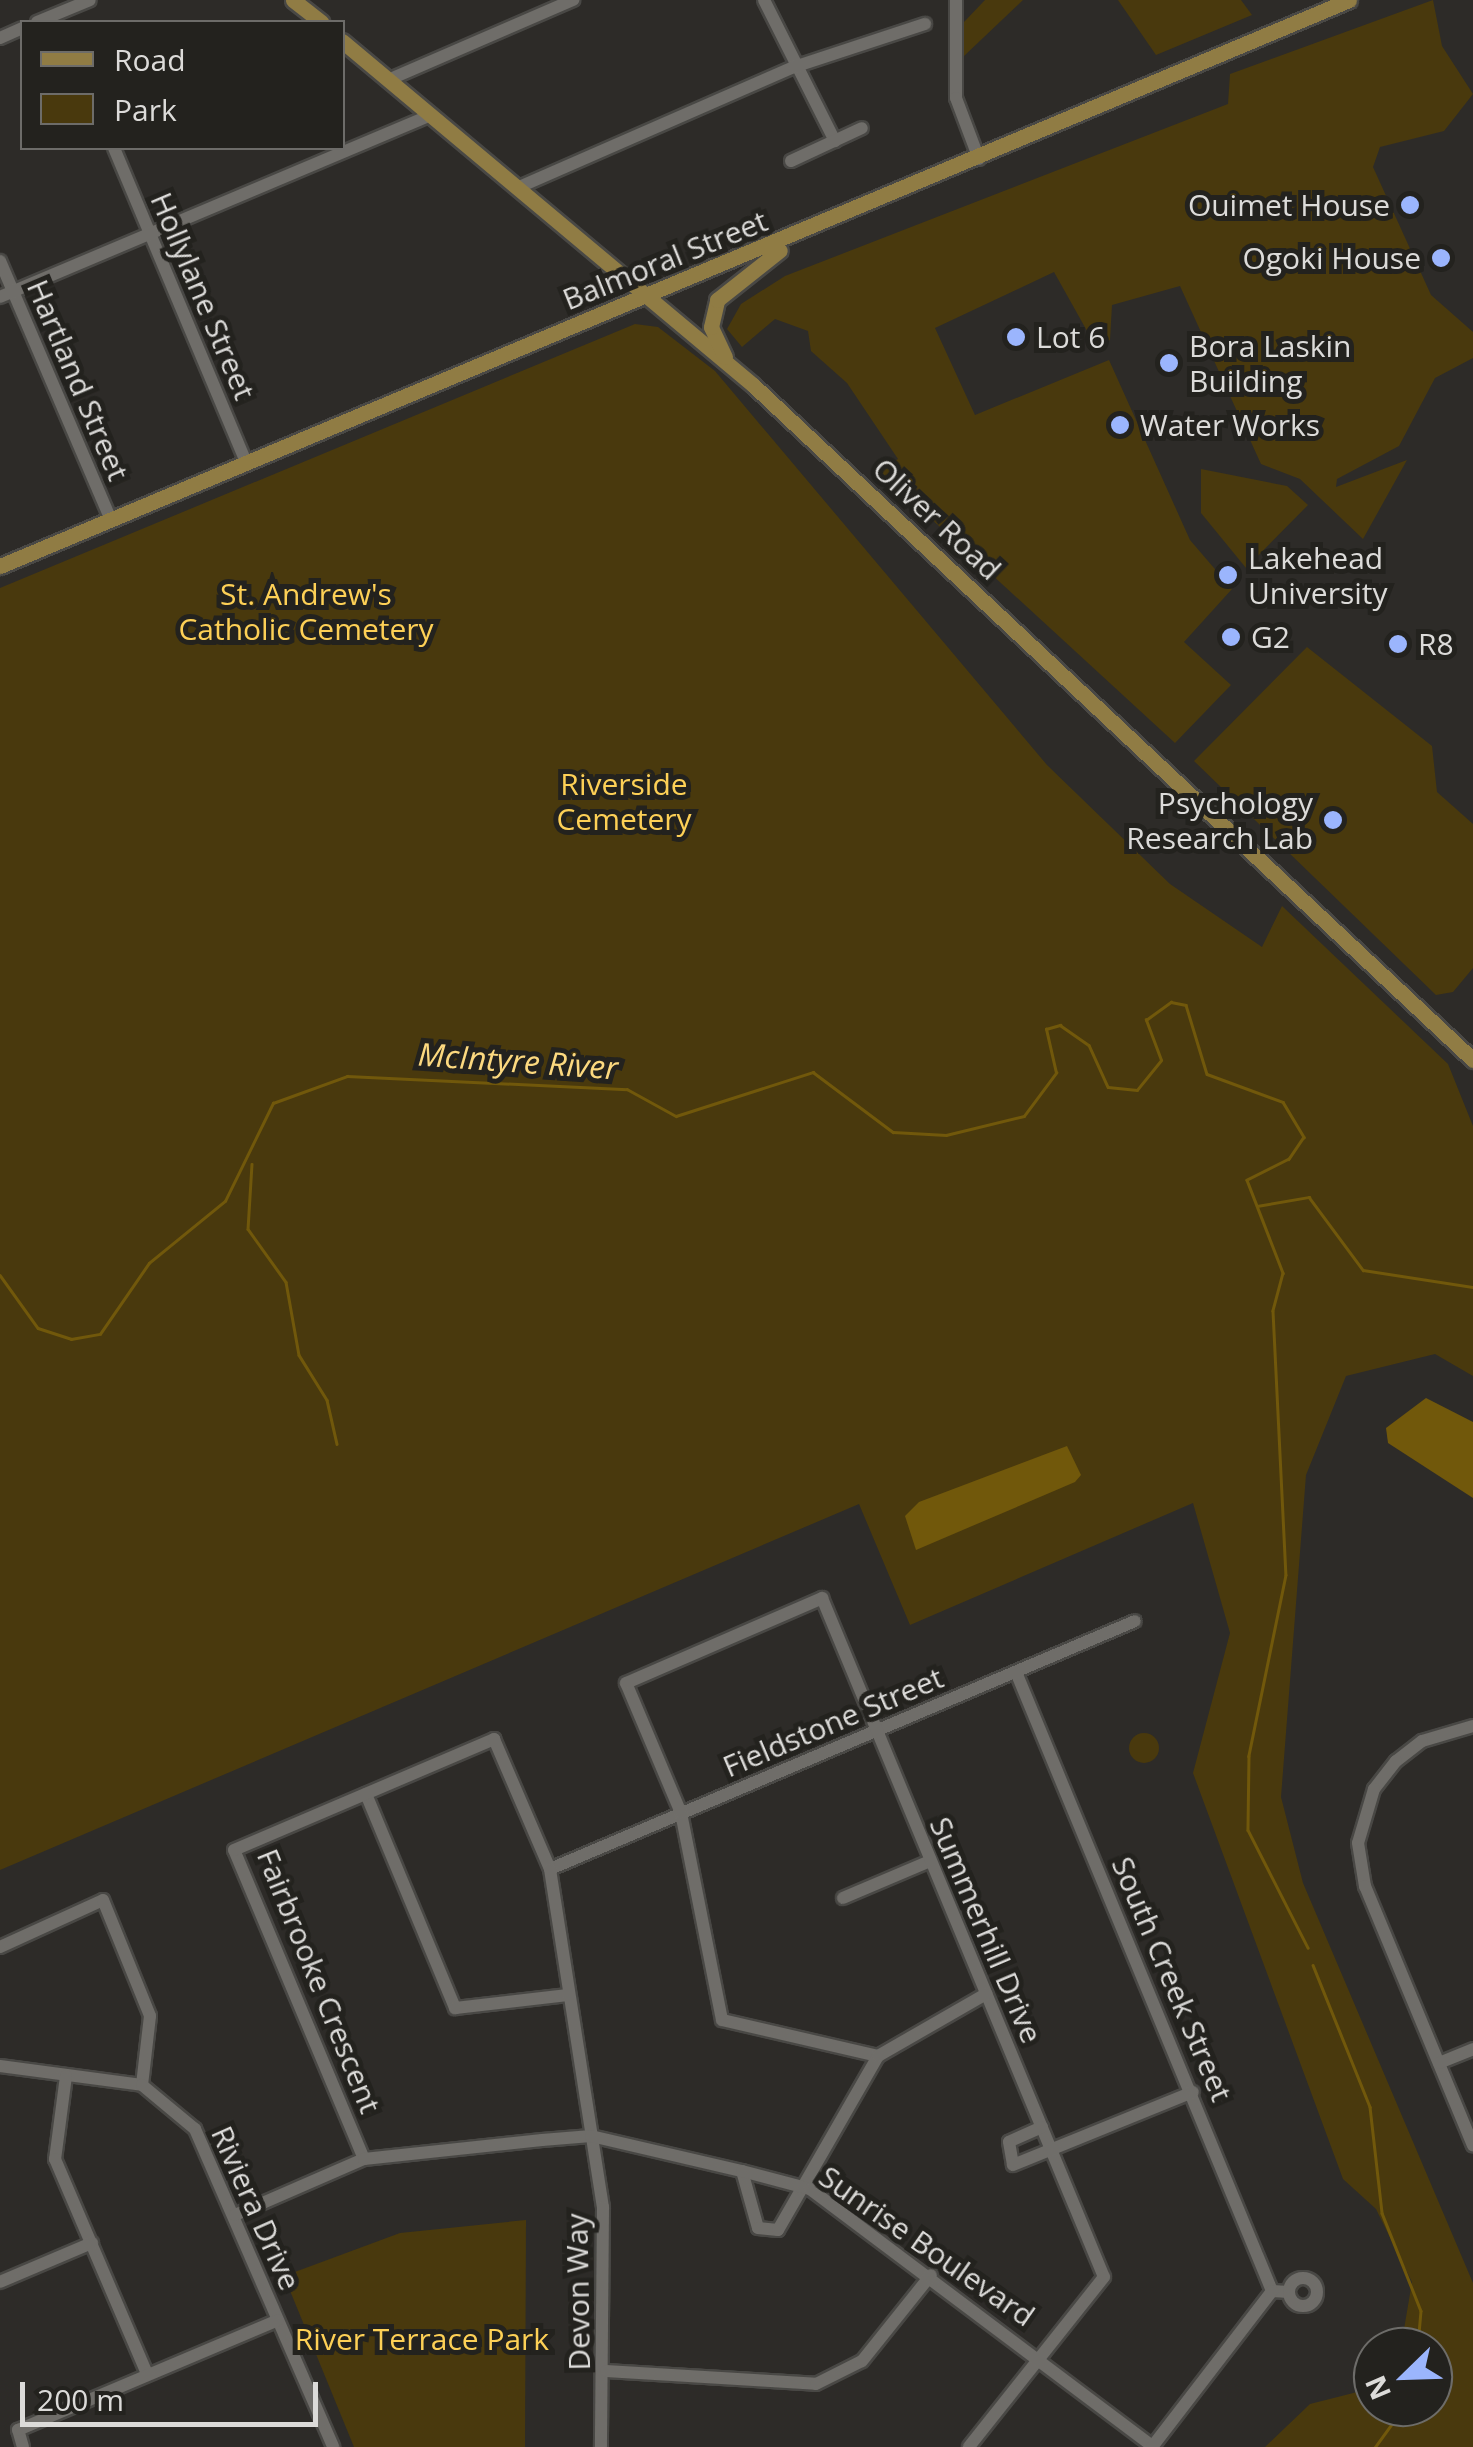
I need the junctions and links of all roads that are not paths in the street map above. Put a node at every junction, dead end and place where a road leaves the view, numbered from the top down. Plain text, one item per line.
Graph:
1 (90, 0) edge
2 (294, 0) edge
3 (574, 0) edge
4 (764, 0) edge
5 (956, 0) edge
6 (1349, 0) edge
7 (59, 18) edge
8 (318, 20) edge
9 (925, 24) dead end
10 (345, 44) edge
11 (794, 67) junction
12 (388, 80) junction
13 (430, 115) junction
14 (862, 128) dead end
15 (836, 141) junction
16 (115, 150) edge
17 (979, 159) junction
18 (791, 162) dead end
19 (519, 188) junction
20 (150, 234) junction
21 (802, 234) junction
22 (0, 261) edge
23 (7, 295) edge
24 (647, 296) junction
25 (726, 360) junction
26 (247, 464) junction
27 (110, 518) junction
28 (0, 566) edge
29 (1473, 1060) edge
30 (1135, 1621) dead end
31 (1016, 1672) junction
32 (1473, 1726) edge
33 (874, 1730) junction
34 (366, 1794) junction
35 (682, 1813) junction
36 (930, 1861) junction
37 (550, 1869) junction
38 (843, 1898) dead end
39 (0, 1947) edge
40 (986, 1994) junction
41 (568, 1995) junction
42 (1473, 2049) edge
43 (878, 2056) junction
44 (1439, 2063) junction
45 (0, 2066) edge
46 (66, 2076) junction
47 (142, 2086) junction
48 (1193, 2092) junction
49 (1042, 2127) junction
50 (591, 2136) junction
51 (1473, 2145) edge
52 (1053, 2154) junction
53 (364, 2159) junction
54 (742, 2171) junction
55 (810, 2189) junction
56 (235, 2215) junction
57 (92, 2243) junction
58 (931, 2275) junction
59 (0, 2282) edge
60 (1272, 2291) junction
61 (1288, 2292) dead end
62 (278, 2320) junction
63 (1044, 2359) junction
64 (606, 2371) junction
65 (147, 2374) junction
66 (23, 2447) edge
67 (333, 2447) edge
68 (601, 2447) edge
69 (969, 2447) edge
70 (1152, 2447) edge

1 - 7 street
2 - 8 main road
3 - 12 street
4 - 11 street
5 - 17 street
6 - 17 main road, Balmoral Street
9 - 11 street
10 - 12 main road, Oliver Road
11 - 15 street
11 - 19 street
12 - 13 main road, Oliver Road
13 - 19 main road, Oliver Road
13 - 20 street
14 - 15 street
15 - 18 street
16 - 20 street, Hollylane Street
17 - 21 main road, Balmoral Street
19 - 24 main road, Oliver Road
20 - 23 street
20 - 26 street, Hollylane Street
21 - 24 main road, Balmoral Street
21 - 25 main road
22 - 23 street, Hartland Street
23 - 27 street, Hartland Street
24 - 25 main road, Oliver Road
24 - 26 main road, Balmoral Street
25 - 29 main road, Oliver Road
26 - 27 main road, Balmoral Street
27 - 28 main road, Balmoral Street
30 - 31 street, Fieldstone Street
31 - 33 street, Fieldstone Street
31 - 48 street, South Creek Street
32 - 44 street
33 - 35 street, Fieldstone Street
33 - 35 street, Summerhill Drive
33 - 36 street, Summerhill Drive
34 - 37 street, Fairbrooke Crescent
34 - 41 street
34 - 53 street, Fairbrooke Crescent
35 - 37 street, Fieldstone Street
35 - 43 street
36 - 38 street
36 - 40 street, Summerhill Drive
37 - 41 street, Fairbrooke Crescent
39 - 47 street
40 - 43 street
40 - 49 street, Summerhill Drive
41 - 50 street, Fairbrooke Crescent
42 - 44 street
43 - 55 street
44 - 51 street
45 - 46 street
46 - 47 street
46 - 57 street
47 - 56 street, Riviera Drive
48 - 52 street
48 - 60 street, South Creek Street
49 - 52 street, Summerhill Drive
49 - 52 street
50 - 53 street, Sunrise Boulevard
50 - 54 street, Sunrise Boulevard
50 - 64 street, Devon Way
52 - 63 street, Summerhill Drive
53 - 56 street, Sunrise Boulevard
54 - 55 street, Sunrise Boulevard
54 - 55 street
55 - 58 street, Sunrise Boulevard
56 - 62 street, Riviera Drive
57 - 59 street
57 - 65 street
58 - 63 street, Sunrise Boulevard
58 - 64 street
60 - 61 street
60 - 70 street
62 - 65 street
62 - 67 street, Riviera Drive
63 - 69 street, Summerhill Drive
63 - 70 street, Sunrise Boulevard
64 - 68 street, Devon Way
65 - 66 street

